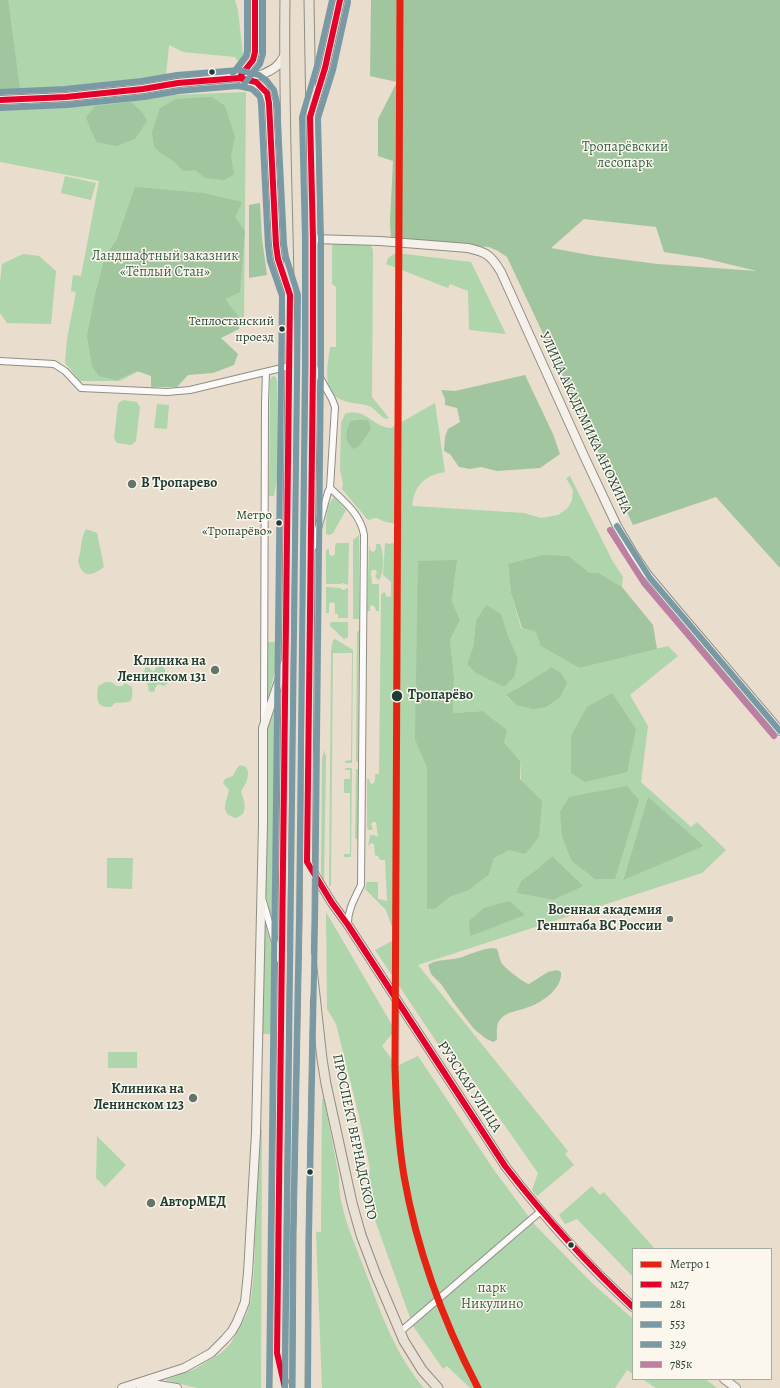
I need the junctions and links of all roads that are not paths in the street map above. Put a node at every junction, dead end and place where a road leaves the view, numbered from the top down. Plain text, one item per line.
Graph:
1 (255, 0) edge
2 (284, 0) edge
3 (340, 0) edge
4 (310, 3) edge
5 (284, 56) junction
6 (238, 78) junction
7 (0, 100) edge
8 (310, 117) junction
9 (313, 239) junction
10 (290, 295) junction
11 (0, 362) edge
12 (313, 365) junction
13 (290, 366) junction
14 (266, 372) junction
15 (330, 488) junction
16 (310, 558) junction
17 (286, 657) junction
18 (264, 728) junction
19 (780, 731) edge
20 (308, 862) junction
21 (260, 892) junction
22 (307, 922) junction
23 (348, 925) junction
24 (282, 965) junction
25 (541, 1211) junction
26 (632, 1306) edge
27 (400, 1332) junction
28 (277, 1353) junction
29 (725, 1380) edge
30 (123, 1388) edge
31 (177, 1388) edge
32 (276, 1388) edge
33 (285, 1388) edge
34 (300, 1388) edge
35 (438, 1388) edge
36 (736, 1388) edge

1 - 6 street
2 - 5 main road
3 - 8 street
4 - 8 main road
5 - 6 street
5 - 10 main road
6 - 7 street
6 - 10 street
8 - 9 main road
9 - 12 main road
9 - 19 street, УЛИЦА АКАДЕМИКА АНОХИНА
10 - 13 main road
11 - 14 street
12 - 15 street
12 - 16 main road
13 - 14 street
13 - 17 main road
14 - 18 street
15 - 16 street
15 - 23 street
16 - 20 main road
17 - 18 street
17 - 24 main road
18 - 21 street
20 - 22 main road
20 - 23 street, РУЗСКАЯ УЛИЦА
21 - 24 street
21 - 30 street
22 - 27 main road, ПРОСПЕКТ ВЕРНАДСКОГО
22 - 34 main road
23 - 25 street, РУЗСКАЯ УЛИЦА
24 - 28 main road
25 - 26 street, РУЗСКАЯ УЛИЦА
25 - 27 street
27 - 35 main road, ПРОСПЕКТ ВЕРНАДСКОГО
28 - 32 main road
28 - 33 main road
29 - 36 street
30 - 31 street

